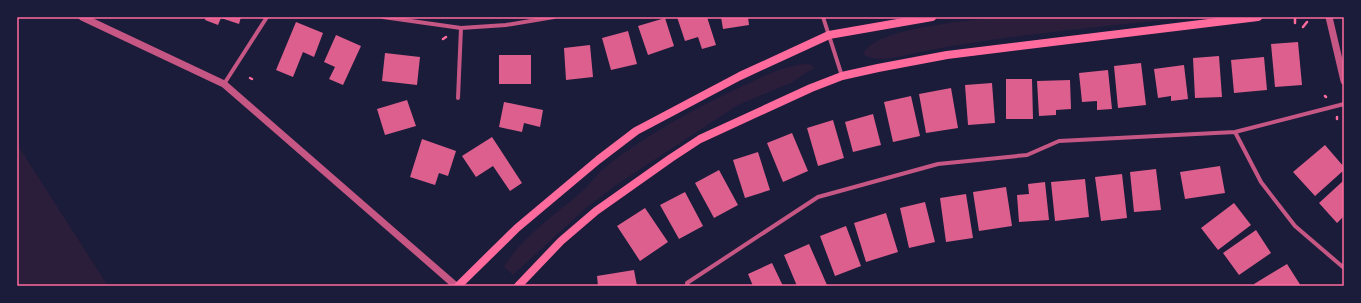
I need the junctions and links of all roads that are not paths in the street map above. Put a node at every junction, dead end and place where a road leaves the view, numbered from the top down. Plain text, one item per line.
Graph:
1 (82, 17) edge
2 (268, 17) edge
3 (383, 17) edge
4 (554, 17) edge
5 (823, 17) edge
6 (932, 17) edge
7 (1258, 17) edge
8 (1329, 17) edge
9 (461, 28) junction
10 (829, 35) junction
11 (842, 76) junction
12 (1344, 82) edge
13 (224, 84) junction
14 (458, 98) dead end
15 (1344, 104) edge
16 (1235, 132) junction
17 (1344, 268) edge
18 (688, 284) edge
19 (457, 286) edge
20 (518, 286) edge

1 - 13 street
2 - 13 street
3 - 9 street
4 - 9 street
5 - 10 street
6 - 10 main road
7 - 11 main road
8 - 12 street
9 - 14 street
10 - 11 street
10 - 19 main road
11 - 20 main road
13 - 19 street
15 - 16 street
16 - 17 street
16 - 18 street

